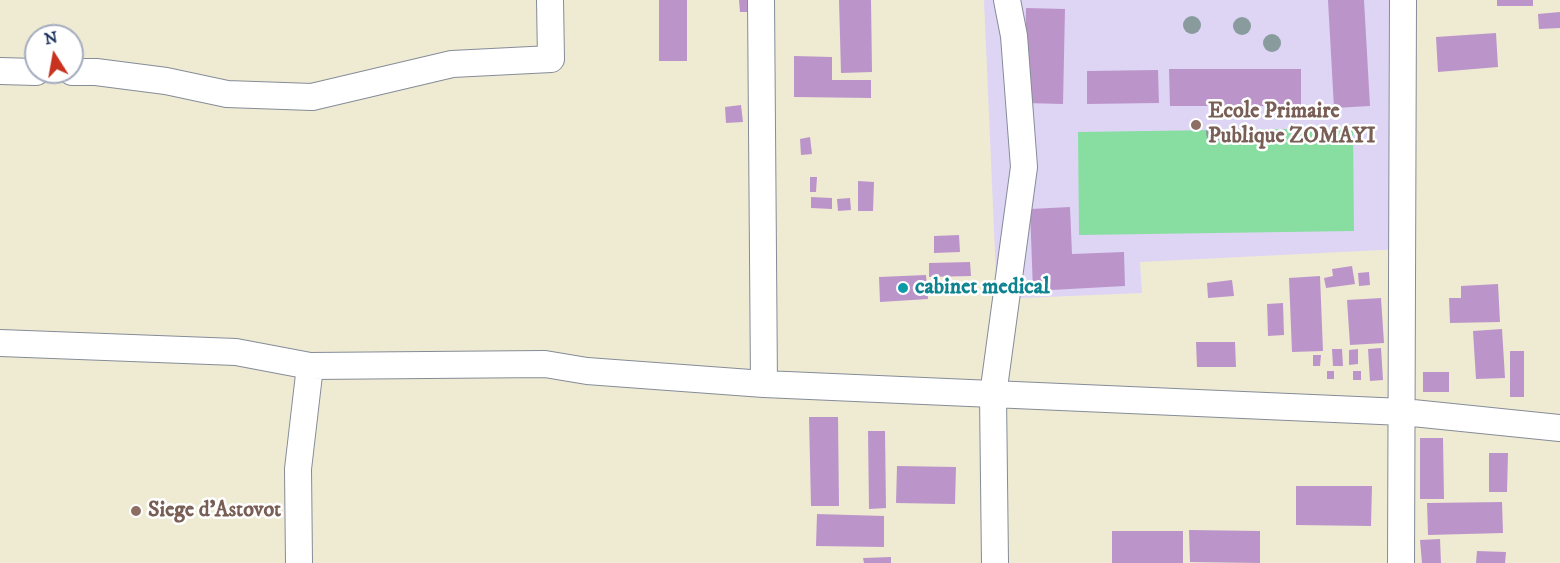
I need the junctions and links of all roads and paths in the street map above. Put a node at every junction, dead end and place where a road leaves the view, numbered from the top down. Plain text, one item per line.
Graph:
1 (550, 0) edge
2 (761, 0) edge
3 (1007, 0) edge
4 (1403, 0) edge
5 (0, 71) edge
6 (24, 72) edge
7 (84, 72) edge
8 (0, 343) edge
9 (310, 366) junction
10 (764, 384) junction
11 (993, 395) junction
12 (1402, 412) junction
13 (1560, 428) edge
14 (299, 563) edge
15 (995, 563) edge
16 (1401, 563) edge

1 - 7 street
2 - 10 street
3 - 11 street
4 - 12 street
5 - 6 street
8 - 9 street
9 - 10 street
9 - 14 street
10 - 11 street
11 - 12 street
11 - 15 street
12 - 13 street
12 - 16 street

